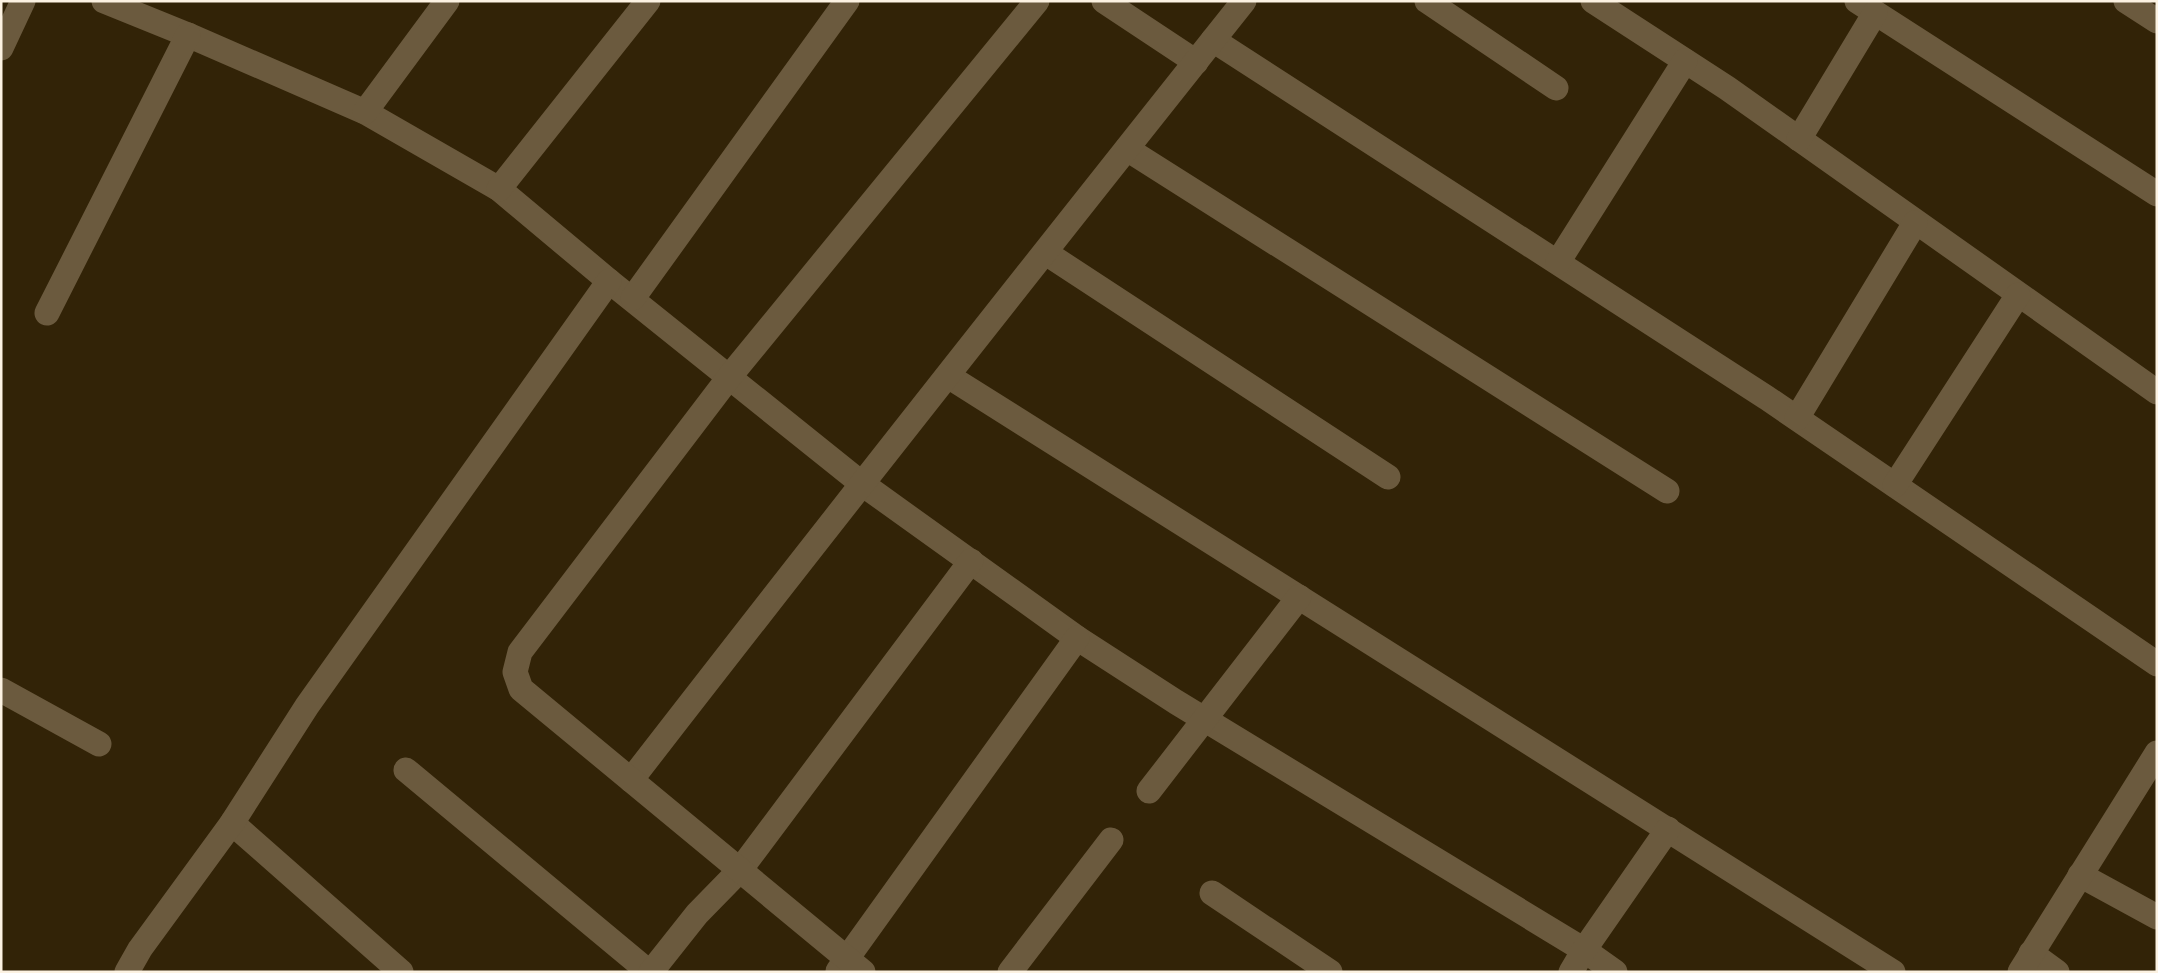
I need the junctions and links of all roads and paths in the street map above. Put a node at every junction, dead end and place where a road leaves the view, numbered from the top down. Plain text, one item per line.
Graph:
1 (23, 1) edge
2 (104, 1) edge
3 (447, 1) edge
4 (648, 1) edge
5 (847, 1) edge
6 (1037, 1) edge
7 (1104, 1) edge
8 (1244, 1) edge
9 (1427, 1) edge
10 (1593, 1) edge
11 (2126, 1) edge
12 (1866, 7) edge
13 (2157, 21) edge
14 (188, 35) junction
15 (1213, 40) junction
16 (1, 48) edge
17 (1685, 61) junction
18 (1196, 62) junction
19 (1556, 88) dead end
20 (365, 112) junction
21 (1799, 139) junction
22 (1127, 149) junction
23 (499, 189) junction
24 (2157, 194) edge
25 (1915, 222) junction
26 (1046, 253) junction
27 (1558, 262) junction
28 (609, 281) junction
29 (2018, 295) junction
30 (633, 298) junction
31 (47, 313) dead end
32 (730, 376) junction
33 (948, 376) junction
34 (2157, 392) edge
35 (1797, 418) junction
36 (1388, 477) dead end
37 (861, 483) junction
38 (1895, 485) junction
39 (1667, 492) dead end
40 (971, 561) junction
41 (1299, 597) junction
42 (1077, 638) junction
43 (2157, 664) edge
44 (1, 690) edge
45 (1204, 719) junction
46 (99, 744) dead end
47 (2157, 753) edge
48 (406, 770) dead end
49 (631, 780) junction
50 (2149, 780) edge
51 (1149, 791) dead end
52 (232, 823) junction
53 (1668, 829) junction
54 (1111, 840) dead end
55 (740, 870) junction
56 (2080, 875) junction
57 (1212, 893) dead end
58 (2157, 917) edge
59 (1584, 950) junction
60 (2025, 962) edge
61 (850, 968) edge
62 (126, 972) edge
63 (401, 972) edge
64 (650, 972) edge
65 (1010, 972) edge
66 (1330, 972) edge
67 (1571, 972) edge
68 (1615, 972) edge
69 (1893, 972) edge
70 (2057, 972) edge

1 - 16 street
2 - 14 street
3 - 20 street
4 - 23 street
5 - 30 street
6 - 32 street
7 - 18 street
8 - 15 street
9 - 19 street
10 - 17 street
11 - 13 street
12 - 21 street
12 - 24 street
14 - 20 street
14 - 31 street
15 - 18 street
15 - 27 street
17 - 21 street
17 - 27 street
18 - 22 street
20 - 23 street
21 - 25 street
22 - 26 street
22 - 39 street
23 - 28 street
25 - 29 street
25 - 35 street
26 - 33 street
26 - 36 street
27 - 35 street
28 - 30 street
28 - 52 street
29 - 34 street
29 - 38 street
30 - 32 street
32 - 37 street
32 - 49 street
33 - 37 street
33 - 41 street
35 - 38 street
37 - 40 street
37 - 49 street
38 - 43 street
40 - 42 street
40 - 55 street
41 - 45 street
41 - 53 street
42 - 45 street
42 - 61 street
44 - 46 street
45 - 51 street
45 - 59 street
47 - 50 street
48 - 64 street
49 - 55 street
50 - 56 street
52 - 62 street
52 - 63 street
53 - 59 street
53 - 69 street
54 - 65 street
55 - 61 street
55 - 64 street
56 - 58 street
56 - 60 street
57 - 66 street
59 - 67 street
59 - 68 street
60 - 70 street

